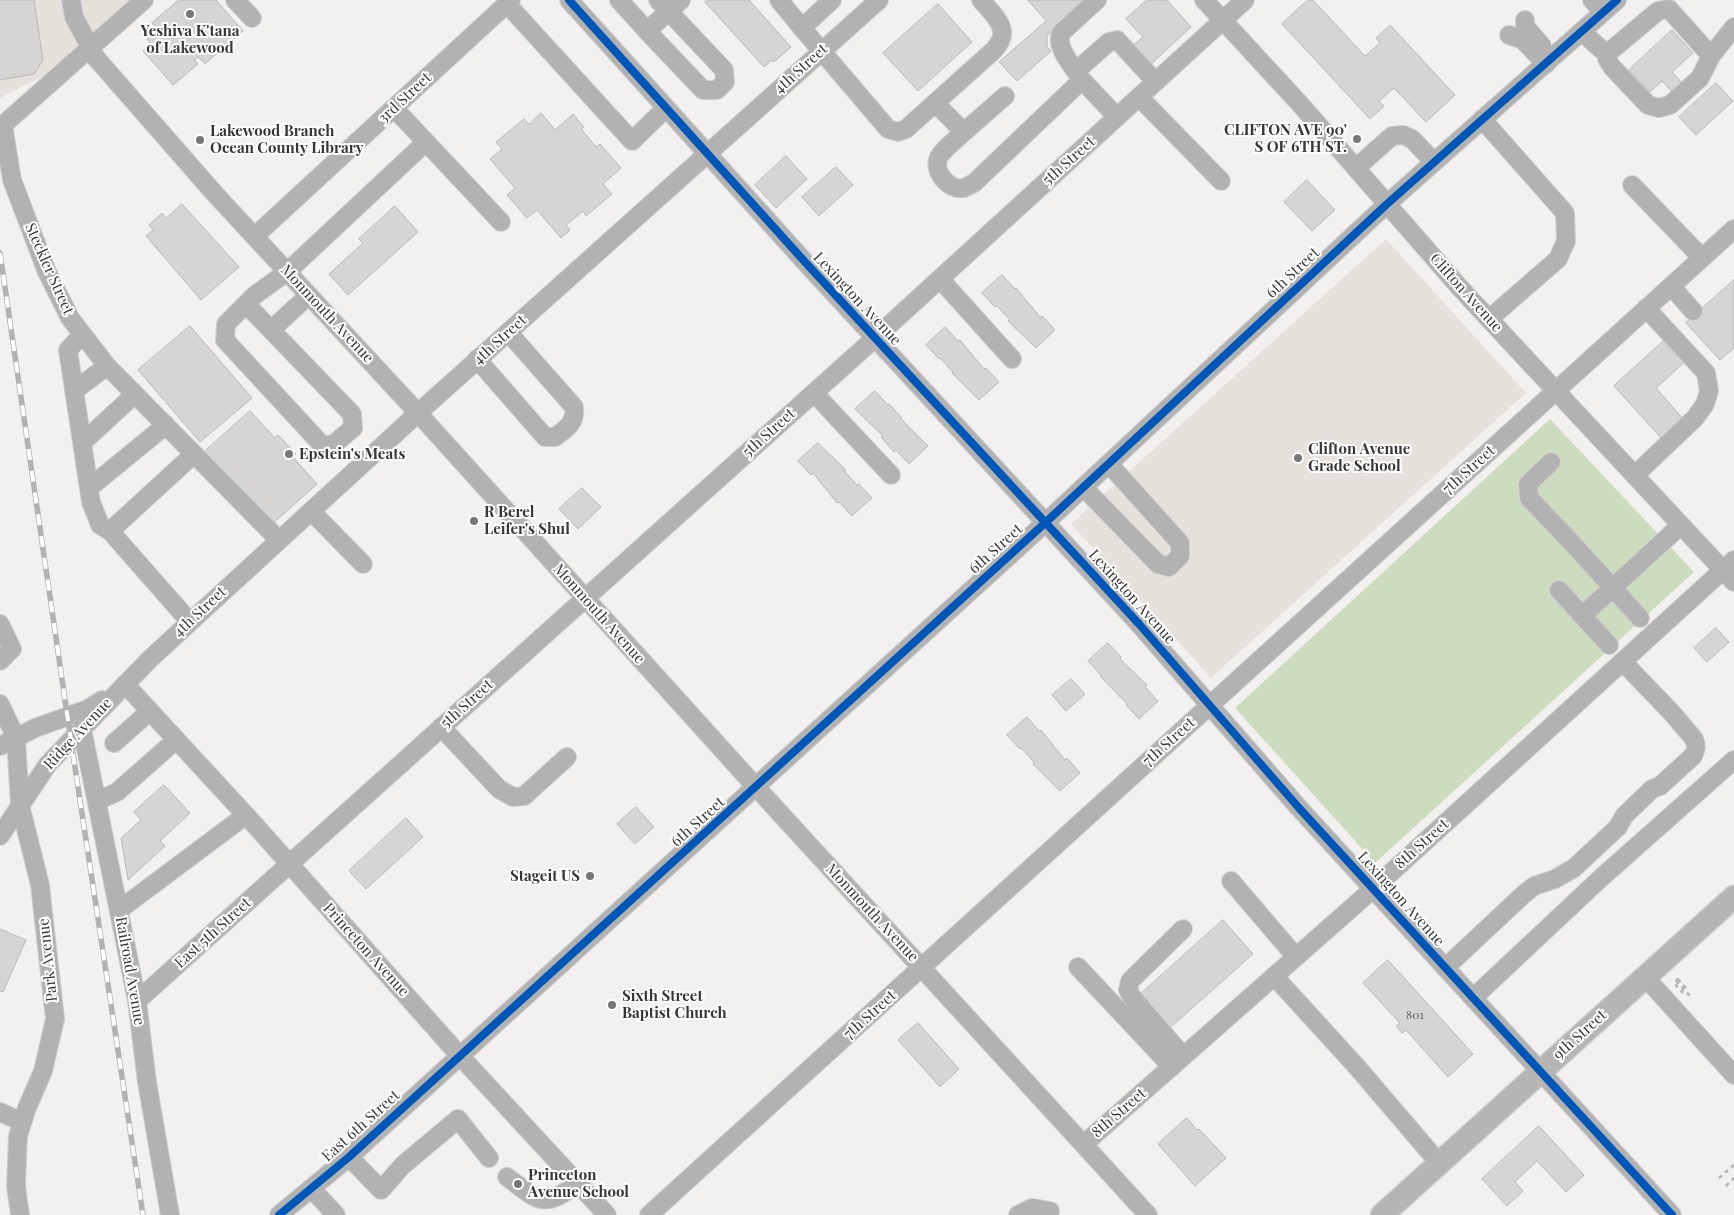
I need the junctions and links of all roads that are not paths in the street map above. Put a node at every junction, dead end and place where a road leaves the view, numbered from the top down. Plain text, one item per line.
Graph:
1 (71, 0) edge
2 (144, 0) edge
3 (235, 0) edge
4 (569, 0) edge
5 (619, 0) edge
6 (779, 0) edge
7 (832, 0) edge
8 (879, 0) edge
9 (981, 0) edge
10 (1097, 0) edge
11 (1204, 0) edge
12 (1245, 0) edge
13 (1617, 0) edge
14 (509, 2) edge
15 (669, 4) edge
16 (1598, 6) edge
17 (252, 18) dead end
18 (1525, 20) dead end
19 (1223, 21) junction
20 (1734, 27) edge
21 (802, 28) junction
22 (647, 31) junction
23 (1582, 32) junction
24 (1508, 35) dead end
25 (91, 49) junction
26 (821, 51) junction
27 (1608, 52) junction
28 (1711, 56) junction
29 (1549, 61) junction
30 (1079, 76) junction
31 (1156, 82) junction
32 (1005, 96) dead end
33 (1139, 97) junction
34 (936, 103) junction
35 (394, 108) junction
36 (666, 108) junction
37 (1117, 117) junction
38 (1482, 120) junction
39 (2, 126) edge
40 (964, 132) junction
41 (426, 142) junction
42 (707, 153) junction
43 (1434, 162) junction
44 (1356, 168) junction
45 (1220, 181) dead end
46 (1632, 185) dead end
47 (1387, 204) junction
48 (501, 222) dead end
49 (1734, 229) edge
50 (255, 236) junction
51 (1702, 258) junction
52 (287, 272) junction
53 (940, 279) junction
54 (1671, 286) junction
55 (309, 295) junction
56 (246, 304) junction
57 (1646, 308) junction
58 (1693, 311) dead end
59 (1489, 319) junction
60 (271, 330) junction
61 (508, 332) junction
62 (82, 335) junction
63 (875, 338) junction
64 (1012, 358) dead end
65 (477, 360) junction
66 (107, 366) junction
67 (1556, 390) junction
68 (74, 391) junction
69 (814, 393) junction
70 (135, 394) junction
71 (418, 413) junction
72 (166, 425) junction
73 (82, 443) junction
74 (194, 454) junction
75 (1551, 462) dead end
76 (1109, 464) junction
77 (891, 475) dead end
78 (1635, 475) junction
79 (89, 488) junction
80 (1083, 488) junction
81 (311, 511) junction
82 (1045, 523) junction
83 (1681, 525) junction
84 (110, 530) junction
85 (279, 540) junction
86 (363, 564) dead end
87 (1730, 571) edge
88 (1613, 588) junction
89 (1559, 590) dead end
90 (585, 598) junction
91 (1582, 616) junction
92 (1640, 618) dead end
93 (190, 622) junction
94 (0, 624) edge
95 (1609, 645) dead end
96 (0, 661) edge
97 (1622, 662) junction
98 (125, 684) junction
99 (0, 704) edge
100 (1210, 706) junction
101 (150, 711) junction
102 (441, 727) junction
103 (82, 729) junction
104 (176, 740) junction
105 (8, 742) edge
106 (114, 743) dead end
107 (567, 757) dead end
108 (1734, 760) edge
109 (756, 787) junction
110 (97, 801) junction
111 (20, 804) junction
112 (246, 815) junction
113 (0, 836) edge
114 (290, 864) junction
115 (1231, 881) dead end
116 (1373, 889) junction
117 (1734, 897) edge
118 (119, 910) junction
119 (1183, 929) dead end
120 (1296, 957) junction
121 (922, 967) junction
122 (1078, 968) dead end
123 (1445, 968) junction
124 (1274, 976) junction
125 (1645, 977) junction
126 (1473, 998) junction
127 (137, 1001) junction
128 (460, 1056) junction
129 (1178, 1062) junction
130 (1540, 1071) junction
131 (1734, 1075) edge
132 (0, 1112) edge
133 (22, 1122) junction
134 (1084, 1144) junction
135 (349, 1157) junction
136 (489, 1158) dead end
137 (1439, 1163) junction
138 (507, 1177) dead end
139 (578, 1184) junction
140 (311, 1188) junction
141 (1050, 1211) dead end
142 (1143, 1213) edge
143 (20, 1215) edge
144 (170, 1215) edge
145 (279, 1215) edge
146 (336, 1215) edge
147 (607, 1215) edge
148 (649, 1215) edge
149 (1018, 1215) edge
150 (1382, 1215) edge
151 (1672, 1215) edge

1 - 25 street, Monmouth Avenue
2 - 25 street, Steckler Street
3 - 17 street
4 - 36 street, Lexington Avenue
5 - 22 street
6 - 21 street
7 - 21 street
8 - 26 street, 4th Street
9 - 34 street
10 - 30 street
11 - 19 street, Clifton Avenue
12 - 19 street, 5th Street
13 - 16 street, 6th Street
14 - 35 street, 3rd Street
14 - 36 street
15 - 22 street
15 - 22 street
16 - 23 street, 6th Street
18 - 29 street
19 - 31 street, 5th Street
19 - 44 street, Clifton Avenue
20 - 28 street
21 - 26 street
23 - 27 street
23 - 29 street, 6th Street
24 - 29 street
25 - 39 street, Steckler Street
25 - 50 street, Monmouth Avenue
26 - 34 street
26 - 42 street, 4th Street
27 - 28 street
27 - 28 street
29 - 38 street, 6th Street
30 - 31 street
30 - 37 street
30 - 40 street
31 - 33 street, 5th Street
32 - 40 street
33 - 37 street, 5th Street
33 - 45 street
34 - 40 street
35 - 41 street
35 - 50 street, 3rd Street
36 - 42 street, Lexington Avenue
37 - 53 street, 5th Street
38 - 43 street, 6th Street
38 - 59 street
39 - 62 street, Steckler Street
41 - 48 street
41 - 52 street
42 - 61 street, 4th Street
42 - 63 street, Lexington Avenue
43 - 44 street
43 - 47 street, 6th Street
44 - 47 street, Clifton Avenue
46 - 51 street
47 - 59 street, Clifton Avenue
47 - 76 street, 6th Street
49 - 51 street, 7th Street
50 - 52 street, Monmouth Avenue
51 - 54 street, 7th Street
52 - 55 street, Monmouth Avenue
52 - 56 street
53 - 63 street, 5th Street
53 - 64 street
54 - 57 street, 7th Street
54 - 58 street
55 - 60 street
55 - 71 street, Monmouth Avenue
56 - 60 street
56 - 60 street
57 - 67 street, 7th Street
57 - 78 street
59 - 67 street, Clifton Avenue
61 - 65 street, 4th Street
61 - 65 street
62 - 66 street, Steckler Street
62 - 68 street
63 - 69 street, 5th Street
63 - 82 street, Lexington Avenue
65 - 71 street, 4th Street
66 - 68 street
66 - 70 street, Steckler Street
67 - 78 street, Clifton Avenue
67 - 100 street, 7th Street
68 - 73 street
69 - 77 street
69 - 90 street, 5th Street
70 - 72 street, Steckler Street
70 - 73 street
71 - 81 street, 4th Street
71 - 90 street, Monmouth Avenue
72 - 74 street, Steckler Street
72 - 79 street
73 - 79 street
74 - 84 street
74 - 85 street, Steckler Street
75 - 88 street
76 - 80 street, 6th Street
76 - 80 street
78 - 83 street, Clifton Avenue
79 - 84 street
80 - 82 street, 6th Street
81 - 85 street, 4th Street
81 - 86 street
82 - 100 street, Lexington Avenue
82 - 109 street, 6th Street
83 - 87 street, Clifton Avenue
83 - 88 street
84 - 93 street
85 - 93 street, 4th Street
87 - 97 street, 8th Street
88 - 91 street
88 - 92 street
89 - 91 street
90 - 102 street, 5th Street
90 - 109 street, Monmouth Avenue
91 - 95 street
93 - 98 street, 4th Street
94 - 96 street
97 - 116 street, 8th Street
97 - 123 street
98 - 101 street, Princeton Avenue
98 - 103 street, Ridge Avenue
98 - 105 street
99 - 105 street, Park Avenue
100 - 116 street, Lexington Avenue
100 - 121 street, 7th Street
101 - 104 street, Princeton Avenue
101 - 106 street
102 - 107 street
102 - 114 street, 5th Street
103 - 110 street, Railroad Avenue
103 - 111 street, Ridge Avenue
104 - 110 street
104 - 112 street, Princeton Avenue
105 - 111 street, Park Avenue
108 - 126 street
109 - 121 street, Monmouth Avenue
109 - 128 street, 6th Street
110 - 118 street, Railroad Avenue
111 - 113 street, Ridge Avenue
111 - 133 street, Park Avenue
112 - 114 street, Princeton Avenue
112 - 118 street
114 - 127 street, East 5th Street
114 - 128 street, Princeton Avenue
115 - 120 street
116 - 120 street, 8th Street
116 - 123 street, Lexington Avenue
117 - 125 main road, 9th Street
118 - 127 street, Railroad Avenue
119 - 129 street
120 - 124 street, 8th Street
121 - 134 street, Monmouth Avenue
121 - 148 street, 7th Street
122 - 129 street
123 - 126 street, Lexington Avenue
124 - 129 street, 8th Street
124 - 137 street
125 - 130 main road, 9th Street
125 - 131 street
126 - 130 street, Lexington Avenue
127 - 144 street, Railroad Avenue
128 - 135 street, East 6th Street
128 - 139 street, Princeton Avenue
129 - 134 street, 8th Street
130 - 137 main road, 9th Street
130 - 151 street, Lexington Avenue
132 - 133 street
133 - 143 street, Park Avenue
134 - 142 street, Monmouth Avenue
135 - 136 street
135 - 140 street, East 6th Street
137 - 150 main road, 9th Street
138 - 139 street
139 - 147 street, Princeton Avenue
140 - 145 street, East 6th Street
140 - 146 street
141 - 149 street

